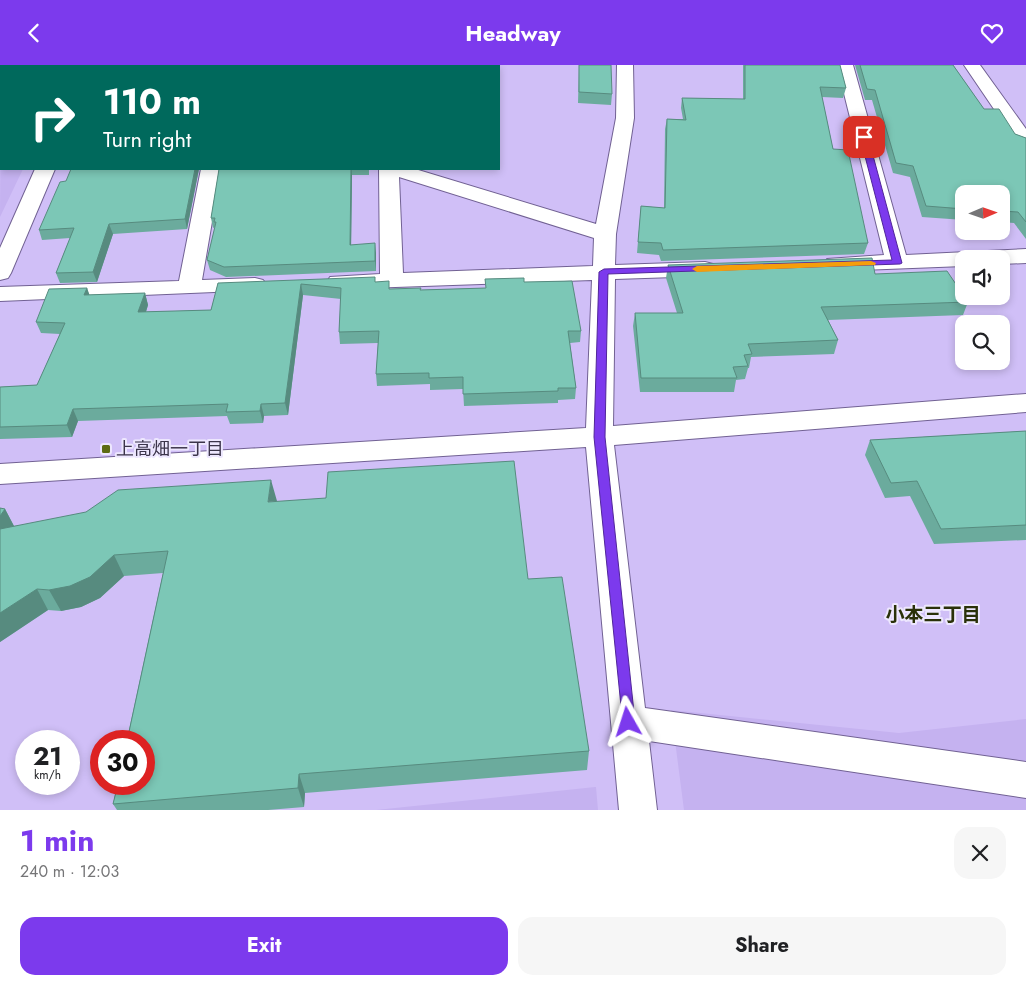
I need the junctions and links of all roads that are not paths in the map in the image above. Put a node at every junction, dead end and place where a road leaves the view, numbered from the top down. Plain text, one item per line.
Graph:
1 (625, 65) edge
2 (845, 65) edge
3 (972, 65) edge
4 (1026, 142) edge
5 (45, 170) edge
6 (211, 170) edge
7 (389, 170) edge
8 (399, 170) edge
9 (605, 235) junction
10 (1026, 256) edge
11 (1010, 257) edge
12 (955, 260) edge
13 (897, 263) junction
14 (819, 265) edge
15 (731, 268) edge
16 (604, 272) junction
17 (0, 273) edge
18 (392, 279) junction
19 (314, 282) edge
20 (276, 284) edge
21 (189, 287) junction
22 (0, 294) edge
23 (1026, 403) edge
24 (599, 437) junction
25 (0, 474) edge
26 (628, 722) junction
27 (1026, 780) edge
28 (638, 810) edge

1 - 9 street
2 - 13 street
3 - 4 street
5 - 17 street
6 - 21 street
7 - 18 street
8 - 9 street
9 - 16 street
10 - 11 street
12 - 13 street
13 - 14 street
15 - 16 street
16 - 18 street
16 - 24 street
18 - 19 street
20 - 21 street
21 - 22 street
23 - 24 street
24 - 25 street
24 - 26 street
26 - 27 street
26 - 28 street

